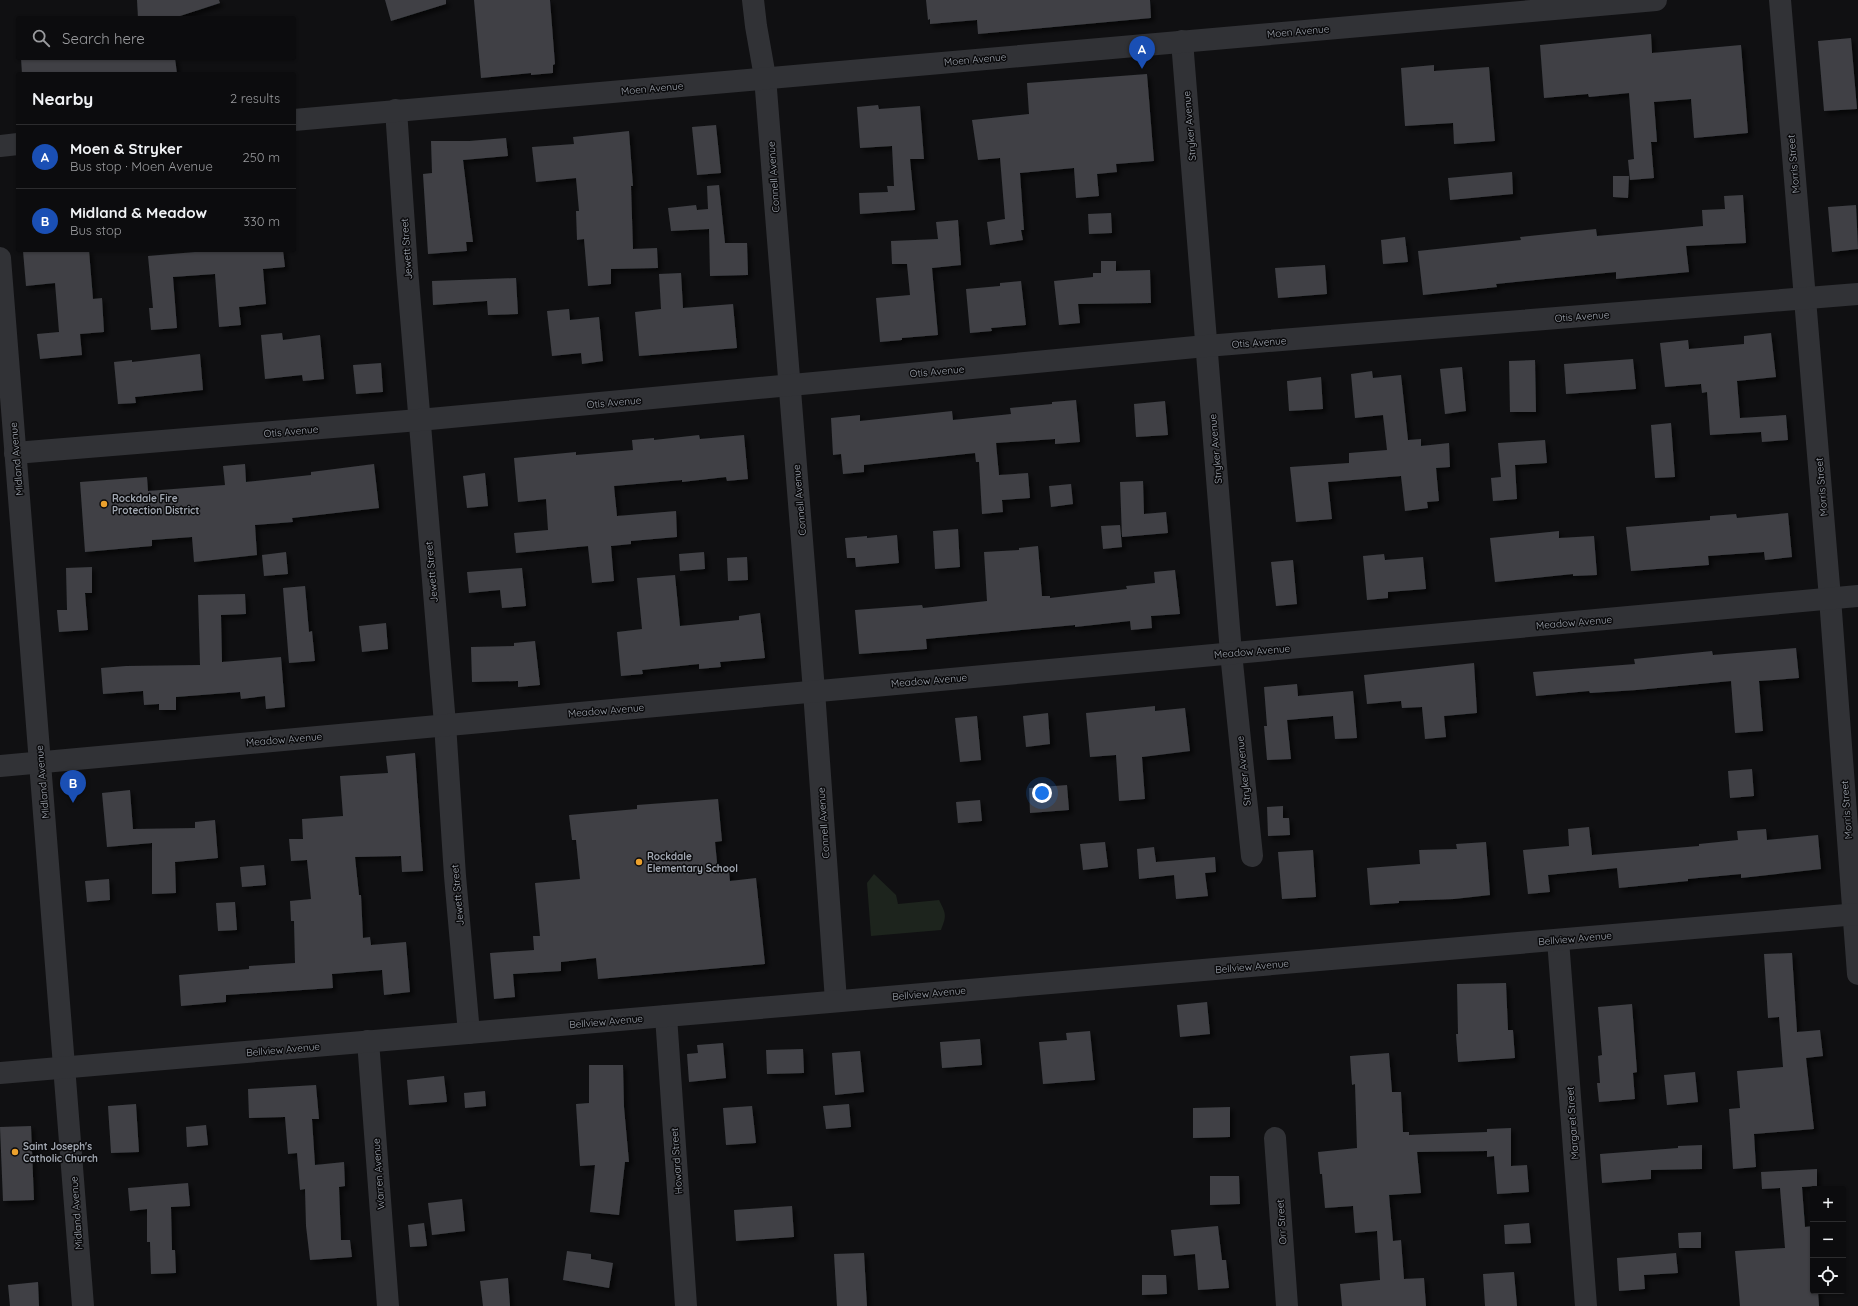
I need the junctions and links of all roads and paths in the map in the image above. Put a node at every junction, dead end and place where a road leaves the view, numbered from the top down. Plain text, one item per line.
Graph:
1 (753, 0) edge
2 (1656, 0) edge
3 (1780, 0) edge
4 (1182, 41) junction
5 (765, 77) junction
6 (396, 110) junction
7 (296, 120) edge
8 (16, 144) edge
9 (0, 146) edge
10 (0, 258) edge
11 (1858, 294) edge
12 (1805, 299) junction
13 (1206, 346) junction
14 (790, 385) junction
15 (419, 420) junction
16 (15, 453) junction
17 (1858, 596) edge
18 (1830, 598) junction
19 (1231, 653) junction
20 (814, 691) junction
21 (445, 724) junction
22 (40, 763) junction
23 (0, 766) edge
24 (1252, 856) dead end
25 (1856, 914) edge
26 (1558, 940) junction
27 (1858, 974) edge
28 (836, 1001) junction
29 (666, 1016) junction
30 (469, 1033) junction
31 (368, 1041) junction
32 (65, 1068) junction
33 (0, 1073) edge
34 (1275, 1138) dead end
35 (83, 1306) edge
36 (388, 1306) edge
37 (686, 1306) edge
38 (1287, 1306) edge
39 (1586, 1306) edge

1 - 5 street, Connell Avenue
2 - 4 street, Moen Avenue
3 - 12 street, Morris Street
4 - 5 street, Moen Avenue
4 - 13 street, Stryker Avenue
5 - 6 street, Moen Avenue
5 - 14 street, Connell Avenue
6 - 7 street, Moen Avenue
6 - 15 street, Jewett Street
8 - 9 street
10 - 16 street, Midland Avenue
11 - 12 street, Otis Avenue
12 - 13 street, Otis Avenue
12 - 18 street, Morris Street
13 - 14 street, Otis Avenue
13 - 19 street, Stryker Avenue
14 - 15 street, Otis Avenue
14 - 20 street, Connell Avenue
15 - 16 street, Otis Avenue
15 - 21 street, Jewett Street
16 - 22 street, Midland Avenue
17 - 18 street, Meadow Avenue
18 - 19 street, Meadow Avenue
18 - 25 street, Morris Street
19 - 20 street, Meadow Avenue
19 - 24 street, Stryker Avenue
20 - 21 street, Meadow Avenue
20 - 28 street, Connell Avenue
21 - 22 street, Meadow Avenue
21 - 30 street, Jewett Street
22 - 23 street, Meadow Avenue
22 - 32 street, Midland Avenue
25 - 26 street, Bellview Avenue
25 - 27 street, Morris Street
26 - 28 street, Bellview Avenue
26 - 39 street, Margaret Street
28 - 29 street, Bellview Avenue
29 - 30 street, Bellview Avenue
29 - 37 street, Howard Street
30 - 31 street, Bellview Avenue
31 - 32 street, Bellview Avenue
31 - 36 street, Warren Avenue
32 - 33 street, Bellview Avenue
32 - 35 street, Midland Avenue
34 - 38 street, Orr Street

